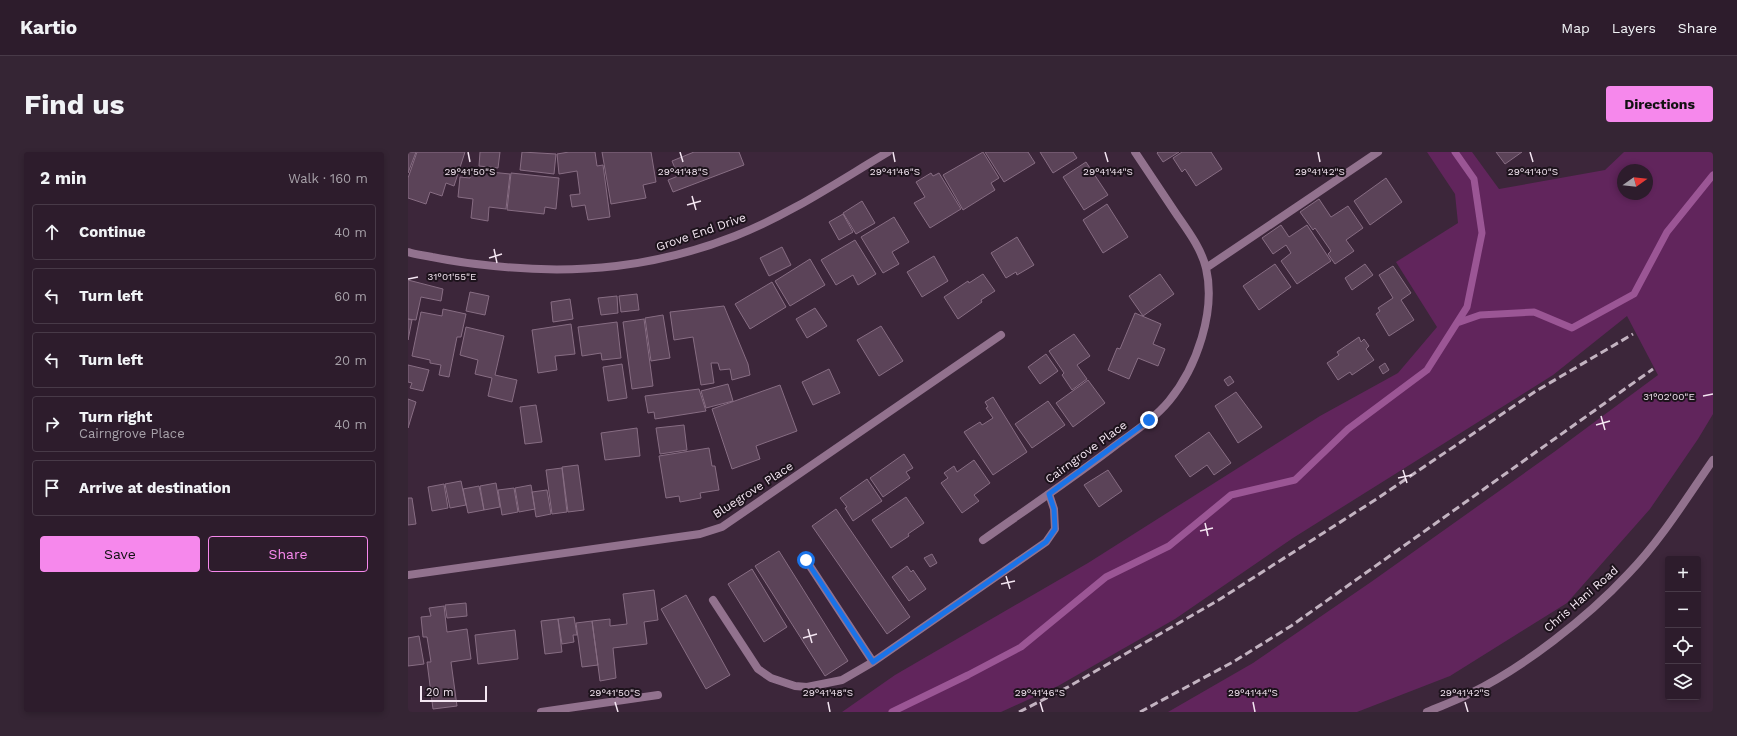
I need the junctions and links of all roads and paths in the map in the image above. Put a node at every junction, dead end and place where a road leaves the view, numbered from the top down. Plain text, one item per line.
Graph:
1 (888, 152) edge
2 (1135, 152) edge
3 (1378, 152) edge
4 (408, 252) edge
5 (1206, 268) junction
6 (1001, 335) dead end
7 (1713, 460) edge
8 (1049, 494) junction
9 (983, 540) dead end
10 (806, 560) dead end
11 (408, 575) edge
12 (713, 600) dead end
13 (873, 662) junction
14 (658, 695) dead end
15 (541, 712) edge
16 (1427, 712) edge

1 - 4 street, Grove End Drive
2 - 5 street, Cairngrove Place
3 - 5 street
5 - 8 street, Cairngrove Place
6 - 11 street, Bluegrove Place
7 - 16 street, Chris Hani Road
8 - 9 street, Cairngrove Place
8 - 13 street
10 - 13 street
12 - 13 street
14 - 15 street

